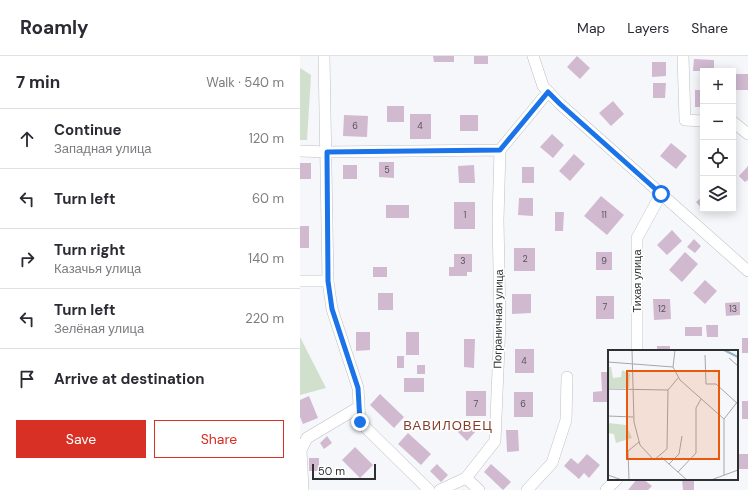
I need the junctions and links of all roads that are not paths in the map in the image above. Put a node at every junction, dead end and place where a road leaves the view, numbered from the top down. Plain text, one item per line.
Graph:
1 (324, 56) edge
2 (533, 56) edge
3 (683, 56) edge
4 (548, 92) junction
5 (700, 121) edge
6 (736, 124) edge
7 (748, 134) edge
8 (500, 150) junction
9 (300, 151) edge
10 (327, 152) junction
11 (661, 194) junction
12 (748, 270) edge
13 (300, 281) edge
14 (328, 281) junction
15 (637, 350) edge
16 (566, 378) dead end
17 (359, 407) junction
18 (466, 478) junction
19 (616, 480) edge
20 (303, 490) edge
21 (429, 490) edge
22 (440, 490) edge
23 (479, 490) edge
24 (527, 490) edge
25 (606, 490) edge

1 - 10 street
2 - 4 street
3 - 5 street
4 - 8 street
4 - 11 street
6 - 7 street
8 - 10 street
8 - 18 street, Пограничная улица
9 - 10 street
10 - 14 street
11 - 12 street
11 - 15 street, Тихая улица
13 - 14 street
14 - 17 street
16 - 24 street
17 - 20 street
17 - 21 street
18 - 22 street
18 - 23 street
19 - 25 street

